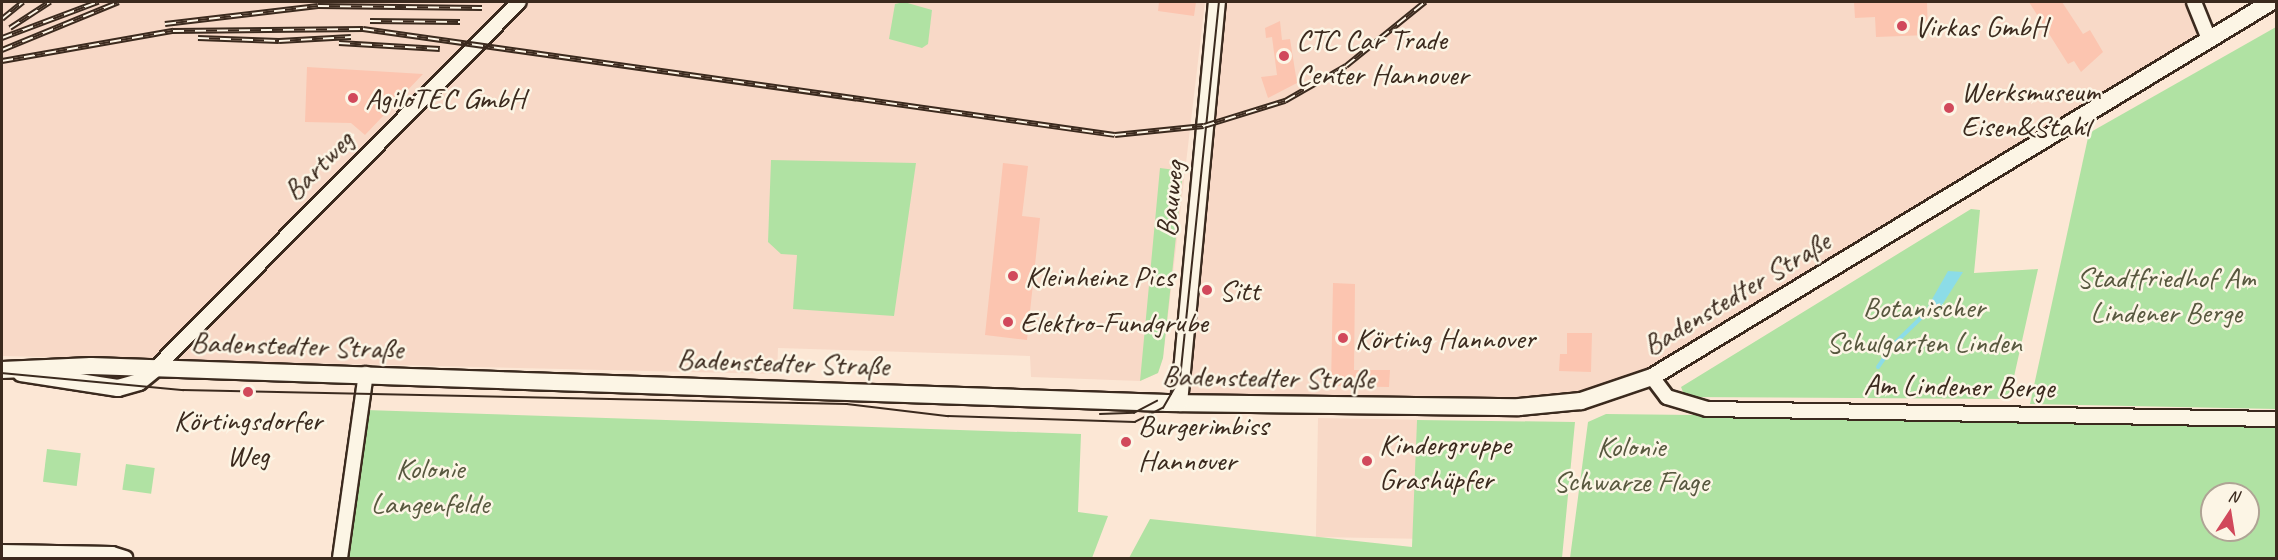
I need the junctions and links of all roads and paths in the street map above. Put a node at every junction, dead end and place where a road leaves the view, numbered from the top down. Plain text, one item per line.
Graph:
1 (519, 2) edge
2 (1217, 2) edge
3 (2194, 2) edge
4 (2271, 2) edge
5 (2208, 38) junction
6 (156, 368) junction
7 (3, 370) edge
8 (366, 374) junction
9 (1652, 377) junction
10 (1179, 402) junction
11 (2277, 419) edge
12 (2, 552) edge
13 (124, 558) edge
14 (340, 558) edge

1 - 6 street, Bartweg
2 - 10 street, Bauweg
3 - 5 street
4 - 5 street, Badenstedter Straße
5 - 9 street, Badenstedter Straße
6 - 7 street, Badenstedter Straße
6 - 8 street, Badenstedter Straße
8 - 10 street, Badenstedter Straße
8 - 14 street
9 - 10 street, Badenstedter Straße
9 - 11 street, Am Lindener Berge
12 - 13 street

